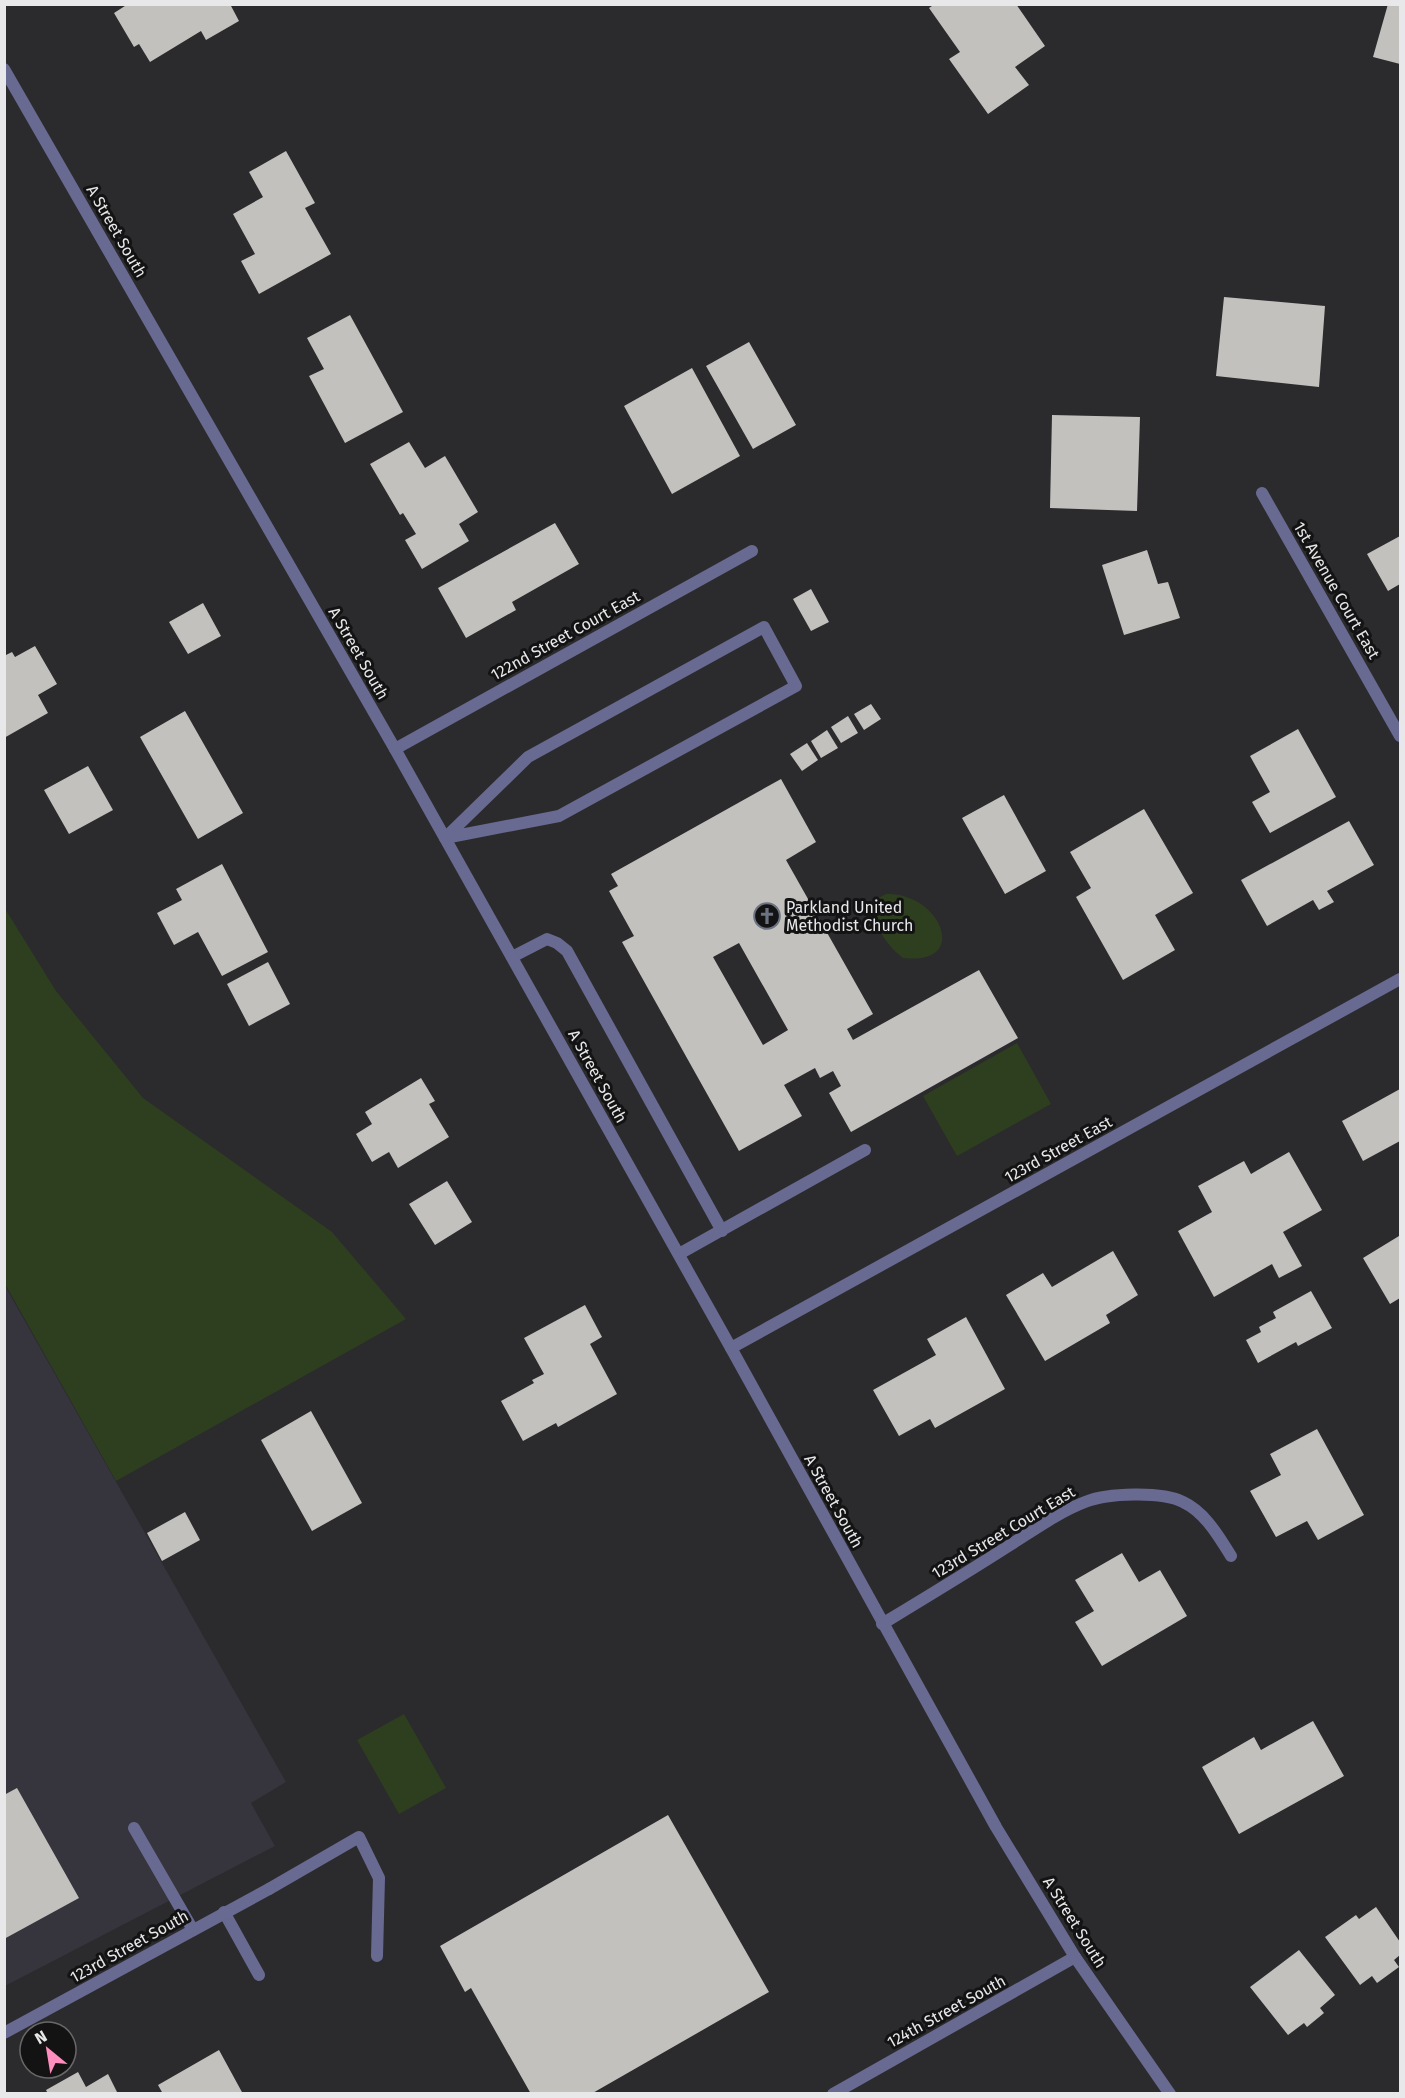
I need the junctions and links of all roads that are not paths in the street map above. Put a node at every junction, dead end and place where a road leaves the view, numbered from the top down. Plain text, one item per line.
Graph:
1 (4, 69) edge
2 (1262, 493) dead end
3 (752, 550) dead end
4 (1401, 736) edge
5 (395, 749) junction
6 (445, 838) junction
7 (512, 957) junction
8 (1401, 979) edge
9 (865, 1150) dead end
10 (722, 1231) junction
11 (679, 1254) junction
12 (731, 1348) junction
13 (1231, 1556) dead end
14 (882, 1624) junction
15 (134, 1828) dead end
16 (224, 1912) junction
17 (193, 1930) junction
18 (377, 1956) dead end
19 (1075, 1957) junction
20 (259, 1975) dead end
21 (4, 2033) edge
22 (833, 2094) edge
23 (1170, 2094) edge

1 - 5 street, A Street South
2 - 4 street, 1st Avenue Court East
3 - 5 street, 122nd Street Court East
5 - 6 street, A Street South
6 - 6 street
6 - 7 street, A Street South
7 - 10 street
7 - 11 street, A Street South
8 - 12 street, 123rd Street East
9 - 10 street
10 - 11 street
11 - 12 street, A Street South
12 - 14 street, A Street South
13 - 14 street, 123rd Street Court East
14 - 19 street, A Street South
15 - 17 street
16 - 17 street, 123rd Street South
16 - 18 street, 123rd Street South
16 - 20 street
17 - 21 street, 123rd Street South
19 - 22 street, 124th Street South
19 - 23 street, A Street South

